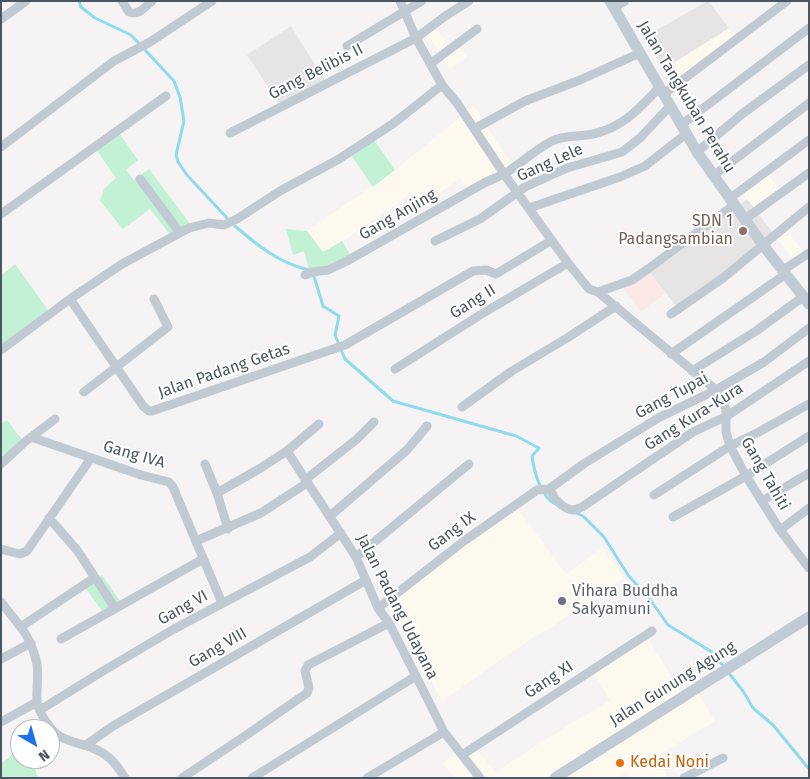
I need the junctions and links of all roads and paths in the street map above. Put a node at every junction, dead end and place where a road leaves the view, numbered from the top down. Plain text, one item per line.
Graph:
1 (26, 1) edge
2 (122, 1) edge
3 (152, 1) edge
4 (212, 1) edge
5 (400, 1) edge
6 (422, 1) edge
7 (469, 1) edge
8 (625, 1) edge
9 (787, 1) edge
10 (612, 5) edge
11 (405, 12) junction
12 (1, 19) edge
13 (809, 28) edge
14 (477, 29) dead end
15 (416, 38) junction
16 (347, 46) dead end
17 (640, 53) junction
18 (430, 64) junction
19 (809, 65) edge
20 (442, 85) junction
21 (662, 91) junction
22 (166, 96) dead end
23 (809, 103) edge
24 (670, 106) junction
25 (474, 129) junction
26 (684, 129) junction
27 (230, 133) dead end
28 (809, 140) edge
29 (1, 147) edge
30 (697, 152) junction
31 (809, 173) edge
32 (504, 174) junction
33 (714, 176) junction
34 (140, 179) dead end
35 (518, 193) junction
36 (732, 202) junction
37 (809, 207) edge
38 (529, 208) junction
39 (1, 214) edge
40 (745, 219) junction
41 (180, 233) junction
42 (552, 240) junction
43 (435, 241) dead end
44 (763, 245) junction
45 (809, 253) edge
46 (568, 263) junction
47 (784, 272) junction
48 (305, 275) dead end
49 (598, 292) junction
50 (805, 296) edge
51 (154, 299) dead end
52 (70, 300) junction
53 (616, 306) junction
54 (671, 314) dead end
55 (809, 328) edge
56 (1, 350) edge
57 (671, 354) junction
58 (809, 361) edge
59 (117, 368) junction
60 (395, 370) dead end
61 (692, 372) junction
62 (716, 390) junction
63 (84, 392) dead end
64 (809, 404) edge
65 (462, 407) dead end
66 (727, 416) junction
67 (55, 419) dead end
68 (374, 422) dead end
69 (319, 424) dead end
70 (427, 426) dead end
71 (809, 436) edge
72 (31, 437) junction
73 (730, 446) junction
74 (286, 451) junction
75 (91, 458) junction
76 (1, 464) edge
77 (205, 464) dead end
78 (469, 464) dead end
79 (809, 473) edge
80 (746, 476) junction
81 (306, 481) junction
82 (549, 489) junction
83 (217, 493) junction
84 (654, 495) dead end
85 (762, 501) junction
86 (809, 508) edge
87 (330, 516) junction
88 (673, 517) dead end
89 (49, 518) junction
90 (228, 528) junction
91 (780, 530) junction
92 (341, 533) junction
93 (196, 542) junction
94 (1, 549) edge
95 (356, 557) junction
96 (203, 559) junction
97 (809, 568) edge
98 (94, 578) junction
99 (366, 580) junction
100 (222, 604) junction
101 (2, 605) edge
102 (114, 608) junction
103 (378, 608) junction
104 (809, 617) edge
105 (389, 623) junction
106 (22, 626) junction
107 (652, 631) dead end
108 (61, 639) dead end
109 (31, 643) junction
110 (1, 659) edge
111 (416, 676) junction
112 (38, 706) junction
113 (1, 722) edge
114 (444, 732) junction
115 (86, 745) junction
116 (462, 755) junction
117 (723, 758) dead end
118 (126, 778) edge
119 (182, 778) edge
120 (252, 778) edge
121 (367, 778) edge
122 (480, 778) edge
123 (555, 778) edge
124 (684, 778) edge

1 - 12 street
2 - 3 street
4 - 29 street
5 - 11 street, Gang Tahiti
6 - 11 street
7 - 15 street, Gang Belibis II
8 - 10 street
9 - 21 street, Gang Anjing
10 - 17 street, Jalan Tangkuban Perahu
11 - 15 street, Gang Tahiti
11 - 16 street
13 - 26 street
14 - 18 street
15 - 18 street, Gang Tahiti
15 - 27 street, Gang Belibis II
17 - 21 street, Jalan Tangkuban Perahu
17 - 25 street
18 - 20 street, Gang Tahiti
19 - 30 street
20 - 25 street, Gang Tahiti
20 - 41 street
21 - 24 street, Jalan Tangkuban Perahu
21 - 32 street, Gang Anjing
22 - 39 street
23 - 33 street
24 - 26 street, Jalan Tangkuban Perahu
24 - 35 street, Gang Lele
25 - 32 street, Gang Tahiti
26 - 30 street, Jalan Tangkuban Perahu
26 - 38 street
28 - 36 street
30 - 33 street, Jalan Tangkuban Perahu
31 - 40 street
32 - 35 street, Gang Tahiti
32 - 48 street, Gang Anjing
33 - 36 street, Jalan Tangkuban Perahu
34 - 41 street
35 - 38 street, Gang Tahiti
35 - 43 street, Gang Lele
36 - 40 street, Jalan Tangkuban Perahu
36 - 49 street
37 - 44 street
38 - 42 street, Gang Tahiti
40 - 44 street, Jalan Tangkuban Perahu
41 - 52 street
42 - 46 street, Gang Tahiti
42 - 59 street, Jalan Padang Getas
44 - 47 street, Jalan Tangkuban Perahu
44 - 54 street
45 - 47 street
46 - 49 street, Gang Tahiti
46 - 60 street, Gang II
47 - 50 street, Jalan Tangkuban Perahu
47 - 57 street
49 - 53 street, Gang Tahiti
50 - 61 street
51 - 59 street
52 - 56 street
52 - 59 street, Jalan Padang Getas
53 - 57 street, Gang Tahiti
53 - 65 street
55 - 62 street, Gang Tupai
57 - 61 street, Gang Tahiti
58 - 66 street, Gang Kura-Kura
59 - 63 street
61 - 62 street, Gang Tahiti
62 - 66 street, Gang Tahiti
62 - 82 street, Gang Tupai
64 - 73 street
66 - 73 street, Gang Tahiti
66 - 82 street, Gang Kura-Kura
67 - 72 street
68 - 81 street
69 - 74 street
70 - 87 street
71 - 80 street
72 - 75 street, Gang IVA
72 - 76 street
73 - 80 street, Gang Tahiti
73 - 84 street
74 - 81 street, Jalan Padang Udayana
74 - 83 street
75 - 89 street
75 - 93 street, Gang IVA
77 - 83 street
78 - 95 street
79 - 85 street
80 - 85 street, Gang Tahiti
80 - 88 street
81 - 87 street, Jalan Padang Udayana
81 - 90 street
82 - 103 street, Gang IX
83 - 90 street
85 - 91 street, Gang Tahiti
86 - 91 street
87 - 92 street, Jalan Padang Udayana
89 - 94 street
89 - 98 street
90 - 93 street
91 - 97 street, Gang Tahiti
92 - 95 street, Jalan Padang Udayana
92 - 100 street, Gang VI
93 - 96 street, Gang IVA
95 - 99 street, Jalan Padang Udayana
96 - 100 street, Gang IVA
96 - 102 street
98 - 102 street
98 - 106 street
99 - 103 street, Jalan Padang Udayana
99 - 115 street, Gang VIII
100 - 112 street, Gang VI
101 - 106 street
102 - 108 street
103 - 105 street, Jalan Padang Udayana
104 - 123 street, Jalan Gunung Agung
105 - 111 street, Jalan Padang Udayana
105 - 119 street
106 - 109 street
107 - 116 street, Gang XI
109 - 110 street
109 - 112 street
111 - 114 street, Jalan Padang Udayana
111 - 120 street
112 - 113 street, Gang VI
112 - 115 street
114 - 116 street, Jalan Padang Udayana
114 - 121 street
115 - 118 street
116 - 122 street, Jalan Padang Udayana
117 - 124 street

